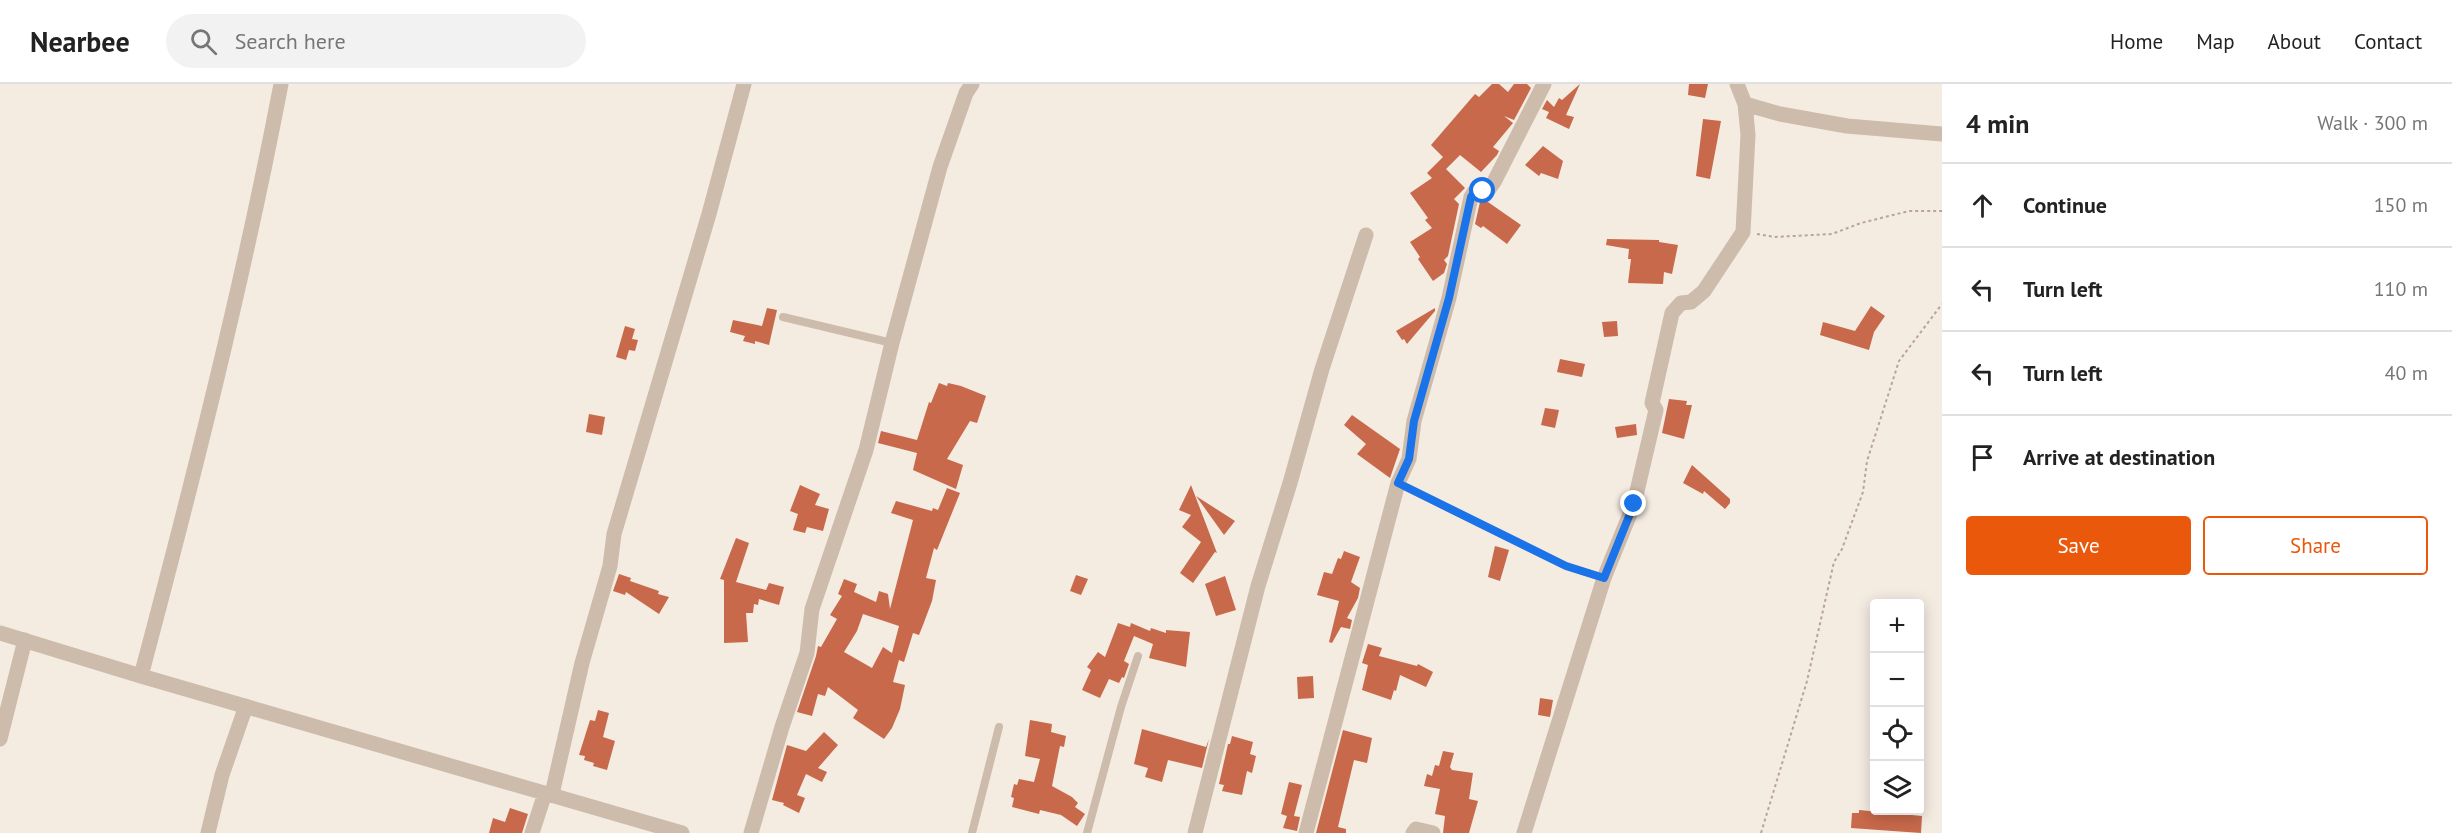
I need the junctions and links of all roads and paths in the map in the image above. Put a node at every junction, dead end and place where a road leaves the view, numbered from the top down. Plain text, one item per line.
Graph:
1 (281, 84) edge
2 (744, 84) edge
3 (972, 84) edge
4 (1544, 84) edge
5 (1737, 84) edge
6 (1745, 104) junction
7 (1942, 134) edge
8 (1942, 212) edge
9 (1743, 232) junction
10 (1365, 235) dead end
11 (1942, 304) edge
12 (783, 317) dead end
13 (892, 343) junction
14 (1398, 483) junction
15 (1604, 578) junction
16 (0, 633) edge
17 (25, 640) junction
18 (1138, 656) dead end
19 (141, 676) junction
20 (246, 706) junction
21 (999, 727) dead end
22 (0, 739) edge
23 (548, 794) junction
24 (645, 828) edge
25 (208, 833) edge
26 (532, 833) edge
27 (682, 833) edge
28 (752, 833) edge
29 (972, 833) edge
30 (1087, 833) edge
31 (1195, 833) edge
32 (1306, 833) edge
33 (1413, 833) edge
34 (1433, 833) edge
35 (1524, 833) edge
36 (1761, 833) edge

1 - 19 street
2 - 23 street
3 - 13 street
4 - 14 street
5 - 6 street
6 - 7 street
6 - 9 street
8 - 9 path
9 - 15 street
10 - 31 street
11 - 36 path
12 - 13 lane
13 - 28 street
14 - 15 lane
14 - 32 street
15 - 35 street
16 - 17 street
17 - 19 street
17 - 22 street
18 - 30 lane
19 - 20 street
20 - 23 street
20 - 25 street
21 - 29 lane
23 - 24 street
23 - 26 street
24 - 27 street
33 - 34 street

